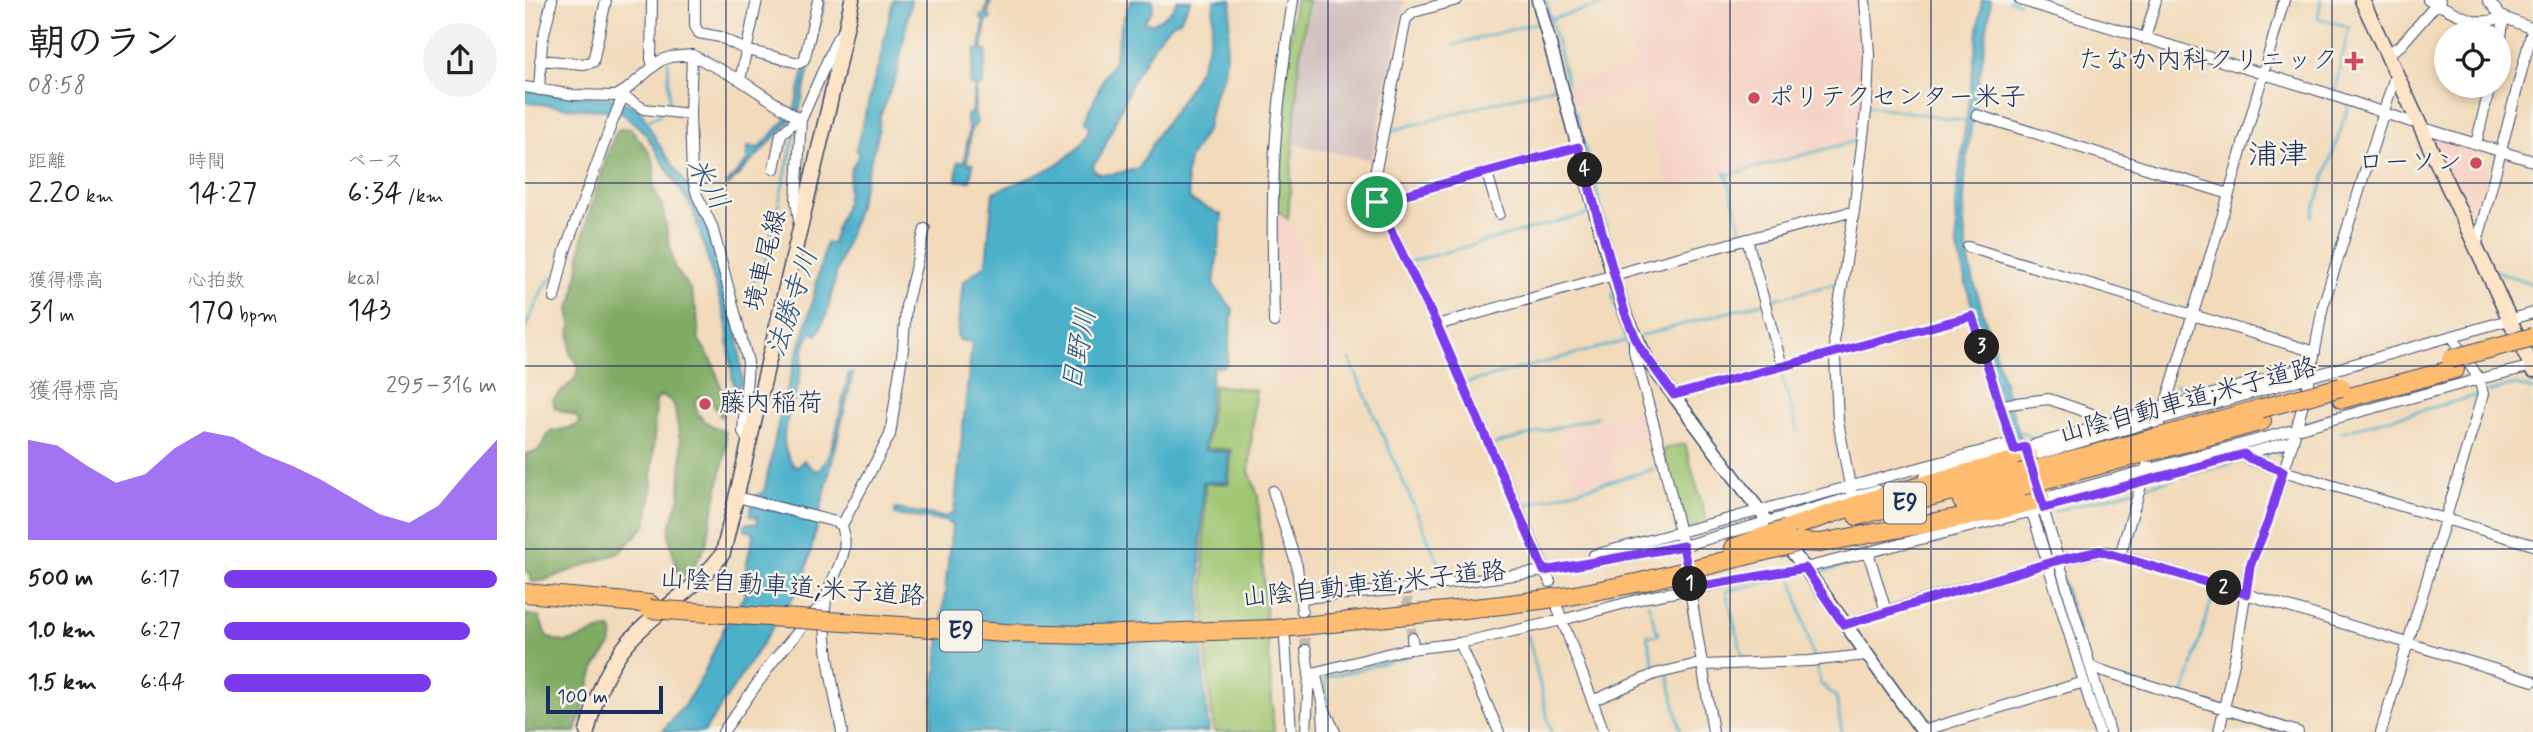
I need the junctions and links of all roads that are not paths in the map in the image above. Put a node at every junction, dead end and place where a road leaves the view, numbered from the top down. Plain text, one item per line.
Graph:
1 (552, 0) edge
2 (606, 0) edge
3 (652, 0) edge
4 (695, 0) edge
5 (757, 0) edge
6 (818, 0) edge
7 (852, 0) edge
8 (1293, 0) edge
9 (1457, 0) edge
10 (1538, 0) edge
11 (1865, 0) edge
12 (2020, 0) edge
13 (2156, 0) edge
14 (2284, 0) edge
15 (2362, 0) edge
16 (2488, 0) edge
17 (2435, 1) edge
18 (2503, 16) junction
19 (2502, 21) edge
20 (2533, 28) edge
21 (845, 30) junction
22 (2145, 39) junction
23 (746, 50) junction
24 (692, 55) junction
25 (2386, 55) junction
26 (541, 61) junction
27 (653, 65) junction
28 (2264, 75) junction
29 (2395, 76) junction
30 (740, 80) junction
31 (525, 87) edge
32 (539, 90) junction
33 (622, 97) junction
34 (2487, 98) edge
35 (2384, 113) junction
36 (690, 114) junction
37 (1977, 116) dead end
38 (796, 117) junction
39 (2419, 125) junction
40 (2476, 144) junction
41 (1578, 147) junction
42 (2501, 151) junction
43 (2533, 161) edge
44 (774, 169) dead end
45 (1487, 173) junction
46 (2229, 194) junction
47 (1377, 202) junction
48 (1854, 211) junction
49 (1499, 214) dead end
50 (801, 227) junction
51 (925, 229) dead end
52 (1747, 239) junction
53 (1968, 247) dead end
54 (2476, 247) junction
55 (1613, 275) junction
56 (554, 298) dead end
57 (2533, 313) edge
58 (2193, 314) junction
59 (2510, 320) junction
60 (1274, 322) dead end
61 (1437, 325) junction
62 (1634, 335) junction
63 (2452, 336) junction
64 (2533, 337) edge
65 (2533, 348) edge
66 (1837, 351) junction
67 (2315, 352) junction
68 (2453, 364) junction
69 (1781, 366) junction
70 (2311, 366) junction
71 (2532, 368) edge
72 (2310, 377) junction
73 (2479, 379) junction
74 (1674, 395) junction
75 (2000, 405) junction
76 (2165, 407) junction
77 (2103, 424) junction
78 (2297, 429) junction
79 (2164, 434) junction
80 (2294, 441) junction
81 (749, 443) junction
82 (2244, 454) junction
83 (2024, 460) junction
84 (2145, 461) junction
85 (2283, 471) junction
86 (1273, 491) dead end
87 (1850, 491) junction
88 (741, 499) junction
89 (2037, 508) junction
90 (2446, 520) junction
91 (839, 523) junction
92 (1775, 528) junction
93 (1680, 532) junction
94 (2533, 545) edge
95 (1683, 546) junction
96 (1868, 552) junction
97 (2120, 555) junction
98 (1594, 562) junction
99 (2053, 562) junction
100 (1805, 568) junction
101 (1541, 572) junction
102 (1550, 582) dead end
103 (1691, 588) junction
104 (2246, 594) junction
105 (528, 596) edge
106 (1301, 598) junction
107 (825, 605) junction
108 (1558, 609) dead end
109 (1302, 611) tunnel mouth
110 (1886, 611) junction
111 (1562, 620) junction
112 (1844, 625) junction
113 (1278, 631) junction
114 (1460, 643) junction
115 (2408, 643) junction
116 (1306, 650) tunnel mouth
117 (1866, 655) junction
118 (1702, 664) junction
119 (2091, 667) junction
120 (1309, 674) junction
121 (2533, 681) edge
122 (2084, 682) junction
123 (1592, 701) junction
124 (1323, 706) junction
125 (2224, 708) junction
126 (1918, 728) edge
127 (587, 732) edge
128 (723, 732) edge
129 (842, 732) edge
130 (1291, 732) edge
131 (1306, 732) edge
132 (1324, 732) edge
133 (1335, 732) edge
134 (1499, 732) edge
135 (1604, 732) edge
136 (1713, 732) edge
137 (2099, 732) edge
138 (2110, 732) edge
139 (2219, 732) edge
140 (2298, 732) edge
141 (2381, 732) edge

1 - 26 street
2 - 26 street
3 - 27 street
4 - 23 street
5 - 23 street
6 - 23 street
7 - 21 main road, 境車尾線
8 - 60 street
9 - 47 street
10 - 41 street
11 - 48 street
12 - 22 street
13 - 22 street
14 - 28 street
15 - 25 main road
16 - 18 street
17 - 18 street
17 - 25 street
18 - 19 street
18 - 20 street
20 - 42 street
21 - 38 street
21 - 50 main road, 境車尾線
22 - 28 street
23 - 30 street
24 - 27 street
24 - 30 street
24 - 36 street
25 - 29 main road
26 - 32 street
27 - 33 street
28 - 35 street
28 - 46 street
29 - 35 street
29 - 39 main road
30 - 38 street
31 - 32 street
32 - 33 street
33 - 36 street
33 - 56 street
34 - 40 street
35 - 39 street
35 - 67 street
36 - 81 street
37 - 46 street
38 - 44 street
38 - 50 street
39 - 40 street
39 - 54 main road
40 - 42 street
41 - 45 street
41 - 55 street
42 - 43 street
42 - 54 street
45 - 47 street
45 - 49 street
46 - 58 street
47 - 61 street
48 - 52 street
48 - 66 street
50 - 81 main road, 境車尾線
51 - 91 street
52 - 55 street
52 - 69 street
53 - 58 street
54 - 59 main road
55 - 61 street
55 - 62 street
57 - 59 street
58 - 67 street
58 - 76 street
59 - 63 street
59 - 71 main road
61 - 101 street
62 - 74 street
62 - 93 street
63 - 72 street
63 - 73 street
64 - 68 highway, 山陰自動車道;米子道路 / E9, bridge
65 - 68 highway, 山陰自動車道;米子道路 / E9
66 - 69 street
66 - 75 street
66 - 87 street
67 - 70 street
68 - 79 highway, 山陰自動車道;米子道路 / E9, bridge
69 - 74 street
70 - 72 street
70 - 76 street
71 - 73 street
72 - 78 street
72 - 79 street
73 - 78 street
73 - 90 street
74 - 92 street
75 - 77 street
75 - 83 street
76 - 77 street
76 - 79 street
77 - 83 street
78 - 80 street
78 - 84 street
79 - 83 street
79 - 84 highway, 山陰自動車道;米子道路 / E9, bridge
79 - 84 street
80 - 82 street
80 - 85 street
81 - 88 main road, 境車尾線
82 - 84 street
82 - 85 street
83 - 84 highway, 山陰自動車道;米子道路 / E9
83 - 87 street
83 - 89 street
83 - 92 highway, 山陰自動車道;米子道路 / E9
83 - 92 highway
84 - 89 street
84 - 97 street
85 - 90 street
85 - 104 street
86 - 106 street
87 - 92 street
88 - 91 street
88 - 127 main road, 境車尾線
89 - 92 highway
89 - 96 street
89 - 99 street
90 - 94 street
90 - 115 street
91 - 107 street
92 - 93 street
92 - 95 street
92 - 100 street
92 - 113 highway, 山陰自動車道;米子道路 / E9, bridge
93 - 95 street
93 - 98 street
95 - 98 street
95 - 103 street
96 - 100 street
96 - 110 street
97 - 99 street
97 - 104 street
98 - 101 street
99 - 110 street
99 - 119 street
99 - 122 street
100 - 103 street
100 - 112 street
101 - 102 street
101 - 106 street
103 - 111 street
103 - 118 street
104 - 115 street
104 - 125 street
105 - 113 highway, 山陰自動車道;米子道路 / E9, bridge
106 - 109 street
107 - 128 street
107 - 129 street
108 - 111 street
110 - 112 street
111 - 114 street
111 - 123 street
112 - 117 street
113 - 130 street
114 - 120 street
114 - 134 street
115 - 121 street
115 - 141 street
116 - 120 street
117 - 118 street
117 - 126 street
118 - 123 street
118 - 136 street
119 - 125 street
119 - 138 street
120 - 124 street
120 - 131 street
122 - 126 street
122 - 137 street
123 - 135 street
124 - 132 street
124 - 133 street
125 - 139 street
125 - 140 street

